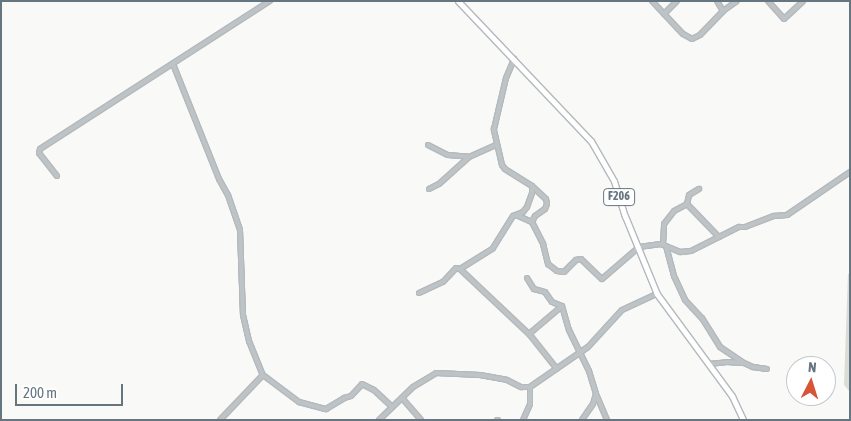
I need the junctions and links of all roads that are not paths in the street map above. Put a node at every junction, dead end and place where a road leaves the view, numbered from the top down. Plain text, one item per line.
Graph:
1 (270, 1) edge
2 (458, 1) edge
3 (652, 1) edge
4 (677, 1) edge
5 (718, 1) edge
6 (737, 1) edge
7 (768, 1) edge
8 (803, 1) edge
9 (723, 11) junction
10 (664, 14) junction
11 (514, 59) junction
12 (173, 64) junction
13 (496, 144) junction
14 (428, 145) dead end
15 (469, 157) junction
16 (850, 172) edge
17 (57, 176) dead end
18 (532, 186) junction
19 (430, 189) dead end
20 (699, 189) dead end
21 (687, 204) junction
22 (516, 215) junction
23 (532, 222) junction
24 (719, 237) junction
25 (664, 245) junction
26 (638, 247) junction
27 (460, 269) junction
28 (527, 278) dead end
29 (419, 293) dead end
30 (657, 294) junction
31 (562, 306) junction
32 (529, 334) junction
33 (580, 354) junction
34 (744, 363) junction
35 (709, 364) junction
36 (557, 369) junction
37 (767, 369) dead end
38 (263, 375) junction
39 (530, 387) junction
40 (596, 394) junction
41 (402, 398) junction
42 (392, 407) junction
43 (383, 416) junction
44 (220, 420) edge
45 (379, 420) edge
46 (388, 420) edge
47 (422, 420) edge
48 (523, 420) edge
49 (582, 420) edge
50 (607, 420) edge
51 (743, 420) edge

1 - 12 street
2 - 11 main road, F206
3 - 10 street
4 - 10 street
5 - 9 street
6 - 9 street
7 - 8 street
9 - 10 street
11 - 13 street
11 - 26 main road, F206
12 - 17 street
12 - 38 street
13 - 15 street
13 - 18 street
14 - 15 street
15 - 19 street
16 - 24 street
18 - 22 street
18 - 23 street
20 - 21 street
21 - 24 street
21 - 25 street
22 - 23 street
22 - 27 street
23 - 26 street
24 - 25 street
25 - 26 street
25 - 34 street
26 - 30 main road, F206
27 - 29 street
27 - 32 street
28 - 31 street
30 - 33 street
30 - 35 main road, F206
31 - 32 street
31 - 33 street
32 - 36 street
33 - 36 street
33 - 40 street
34 - 35 street
34 - 37 street
35 - 51 main road, F206
36 - 39 street
38 - 42 street
38 - 44 street
39 - 41 street
39 - 48 street
40 - 49 street
40 - 50 street
41 - 42 street
41 - 47 street
42 - 43 street
43 - 45 street
43 - 46 street

